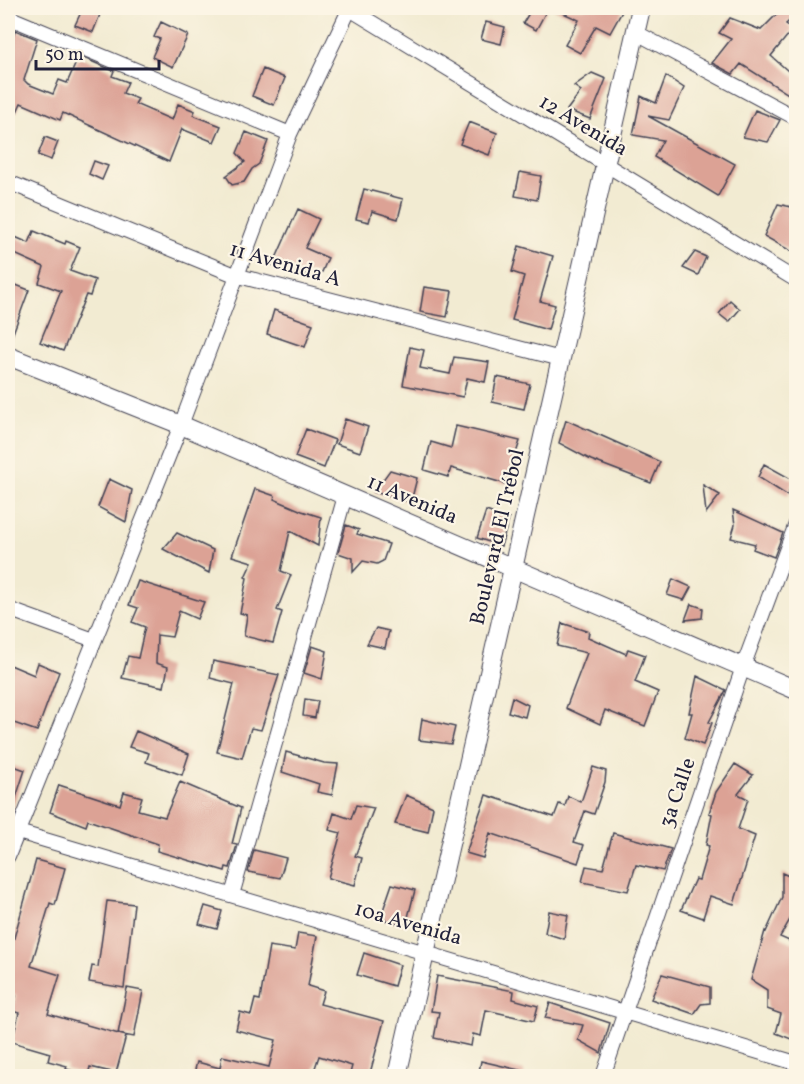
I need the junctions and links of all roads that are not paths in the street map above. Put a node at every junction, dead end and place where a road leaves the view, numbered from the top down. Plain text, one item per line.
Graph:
1 (349, 8) edge
2 (641, 8) edge
3 (8, 17) edge
4 (635, 32) junction
5 (796, 118) edge
6 (290, 134) junction
7 (603, 163) junction
8 (8, 182) edge
9 (235, 276) junction
10 (796, 280) edge
11 (8, 356) edge
12 (561, 359) junction
13 (181, 425) junction
14 (345, 496) junction
15 (796, 524) edge
16 (514, 569) junction
17 (8, 609) edge
18 (94, 640) junction
19 (743, 668) junction
20 (796, 690) edge
21 (12, 830) edge
22 (8, 856) edge
23 (232, 895) junction
24 (426, 951) junction
25 (625, 1011) junction
26 (796, 1063) edge
27 (397, 1077) edge
28 (603, 1077) edge

1 - 6 street
1 - 7 street, 12 Avenida
2 - 4 main road, Boulevard El Trébol
3 - 6 street
4 - 5 street
4 - 7 main road, Boulevard El Trébol
6 - 9 street
7 - 10 street, 12 Avenida
7 - 12 main road, Boulevard El Trébol
8 - 9 street, 11 Avenida A
9 - 12 street, 11 Avenida A
9 - 13 street
11 - 13 main road, 11 Avenida
12 - 16 main road, Boulevard El Trébol
13 - 14 main road, 11 Avenida
13 - 18 street
14 - 16 main road, 11 Avenida
14 - 23 street
15 - 19 street, 3a Calle
16 - 19 main road, 11 Avenida
16 - 24 main road, Boulevard El Trébol
17 - 18 street
18 - 21 street
19 - 20 main road, 11 Avenida
19 - 25 street, 3a Calle
21 - 22 street
21 - 23 street, 10a Avenida
23 - 24 street, 10a Avenida
24 - 25 street, 10a Avenida
24 - 27 main road, Boulevard El Trébol
25 - 26 street, 10a Avenida
25 - 28 street, 3a Calle

